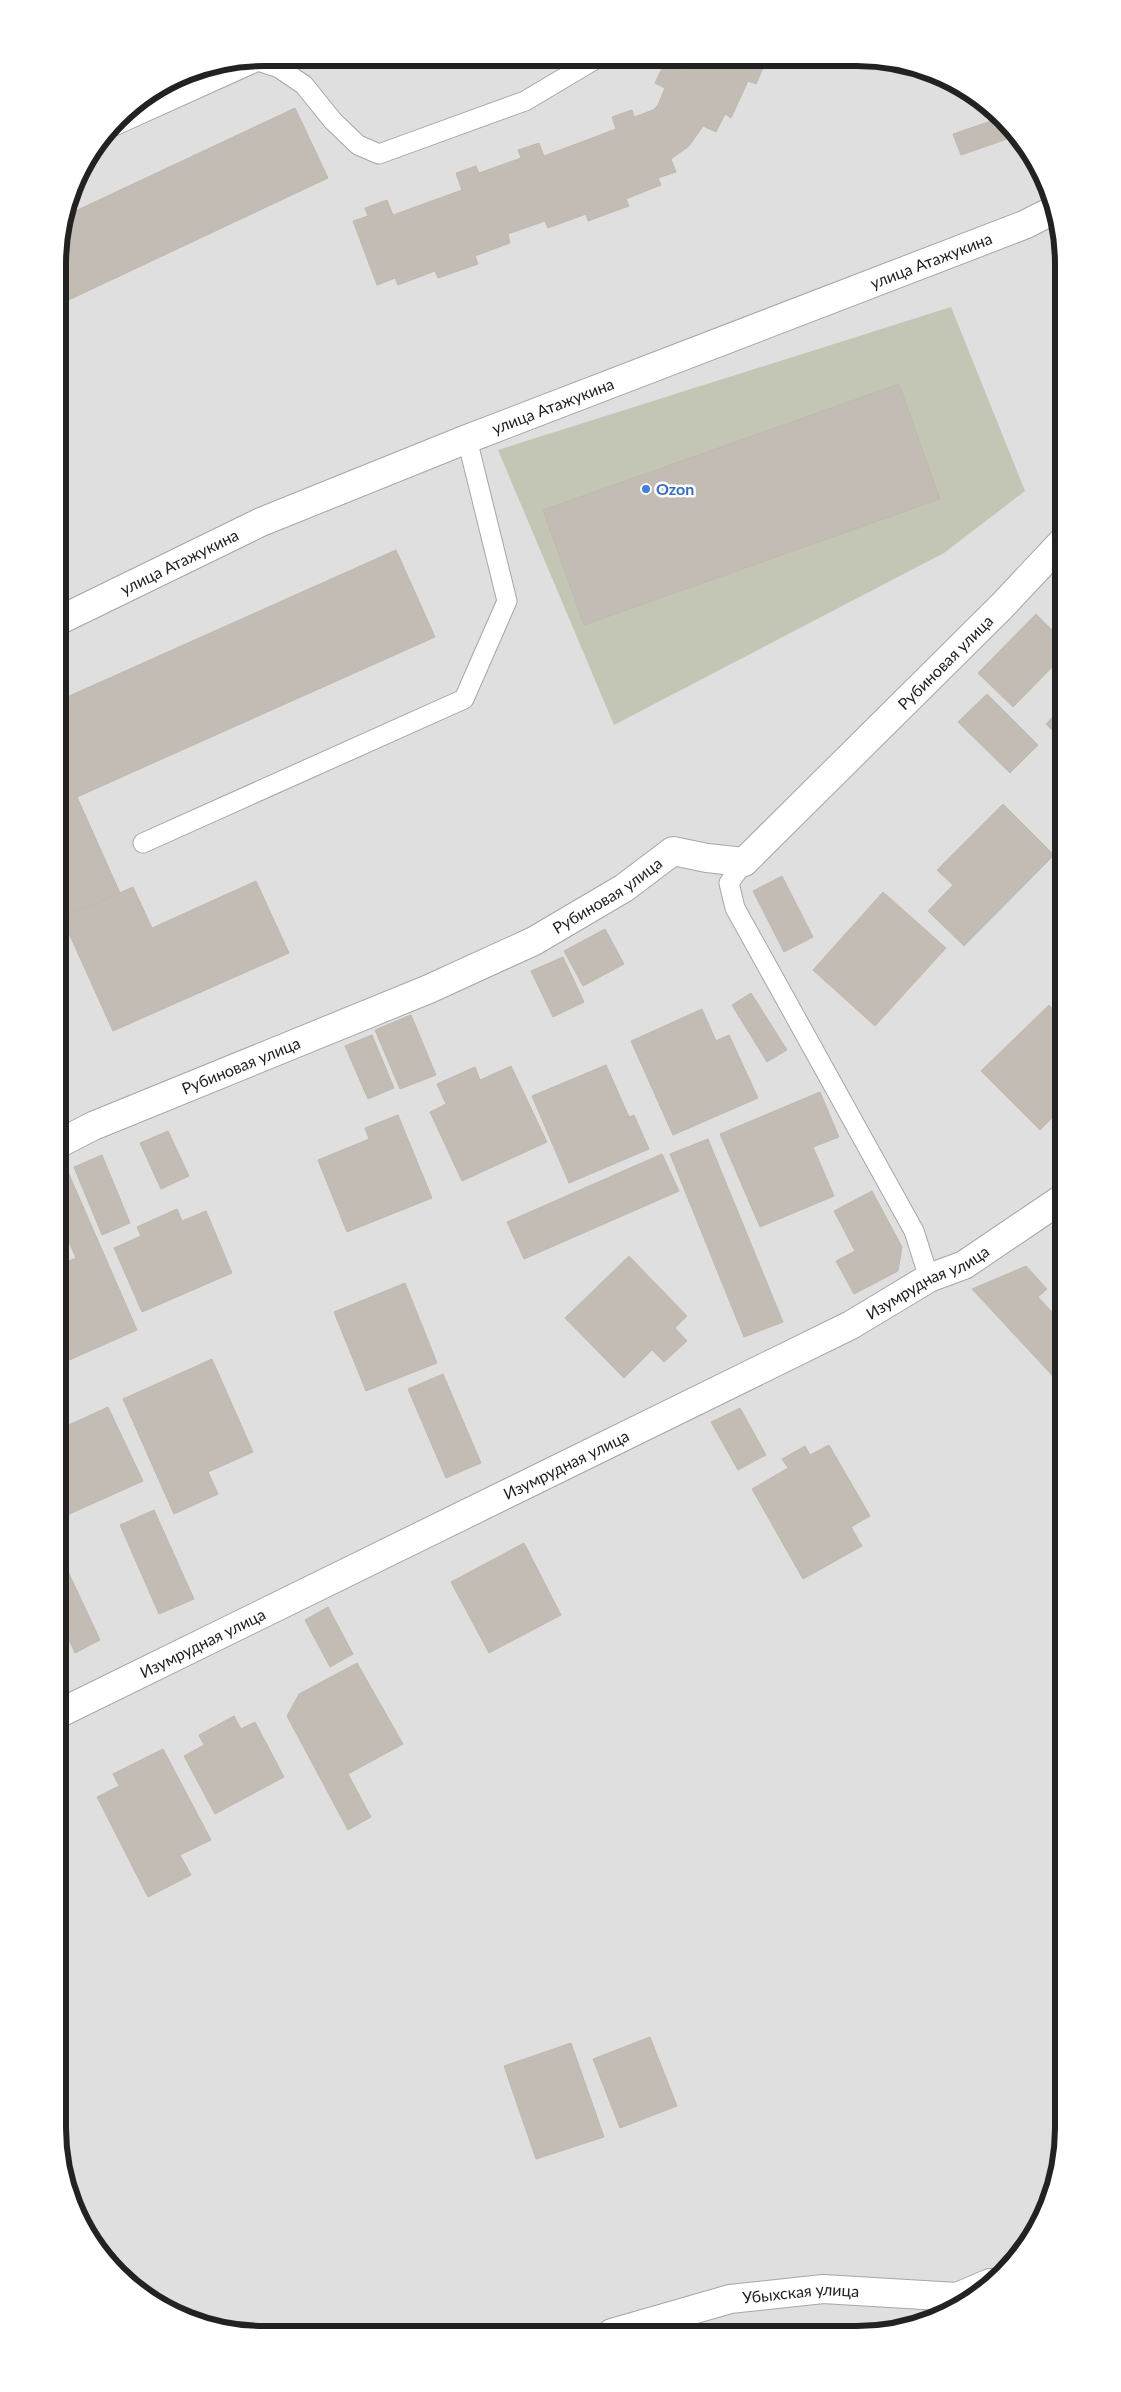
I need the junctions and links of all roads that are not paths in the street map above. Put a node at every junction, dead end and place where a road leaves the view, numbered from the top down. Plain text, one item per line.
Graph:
1 (273, 66) edge
2 (584, 66) edge
3 (243, 68) edge
4 (130, 119) edge
5 (1048, 213) edge
6 (467, 439) junction
7 (1055, 550) edge
8 (66, 617) edge
9 (143, 843) dead end
10 (744, 862) junction
11 (66, 1140) edge
12 (1055, 1203) edge
13 (929, 1278) junction
14 (66, 1710) edge
15 (963, 2294) edge
16 (636, 2326) edge

1 - 2 lane
3 - 4 lane
5 - 6 street, улица Атажукина
6 - 8 street, улица Атажукина
6 - 9 lane
7 - 10 street, Рубиновая улица
10 - 11 street, Рубиновая улица
10 - 13 lane
12 - 13 street, Изумрудная улица
13 - 14 street, Изумрудная улица
15 - 16 street, Убыхская улица

